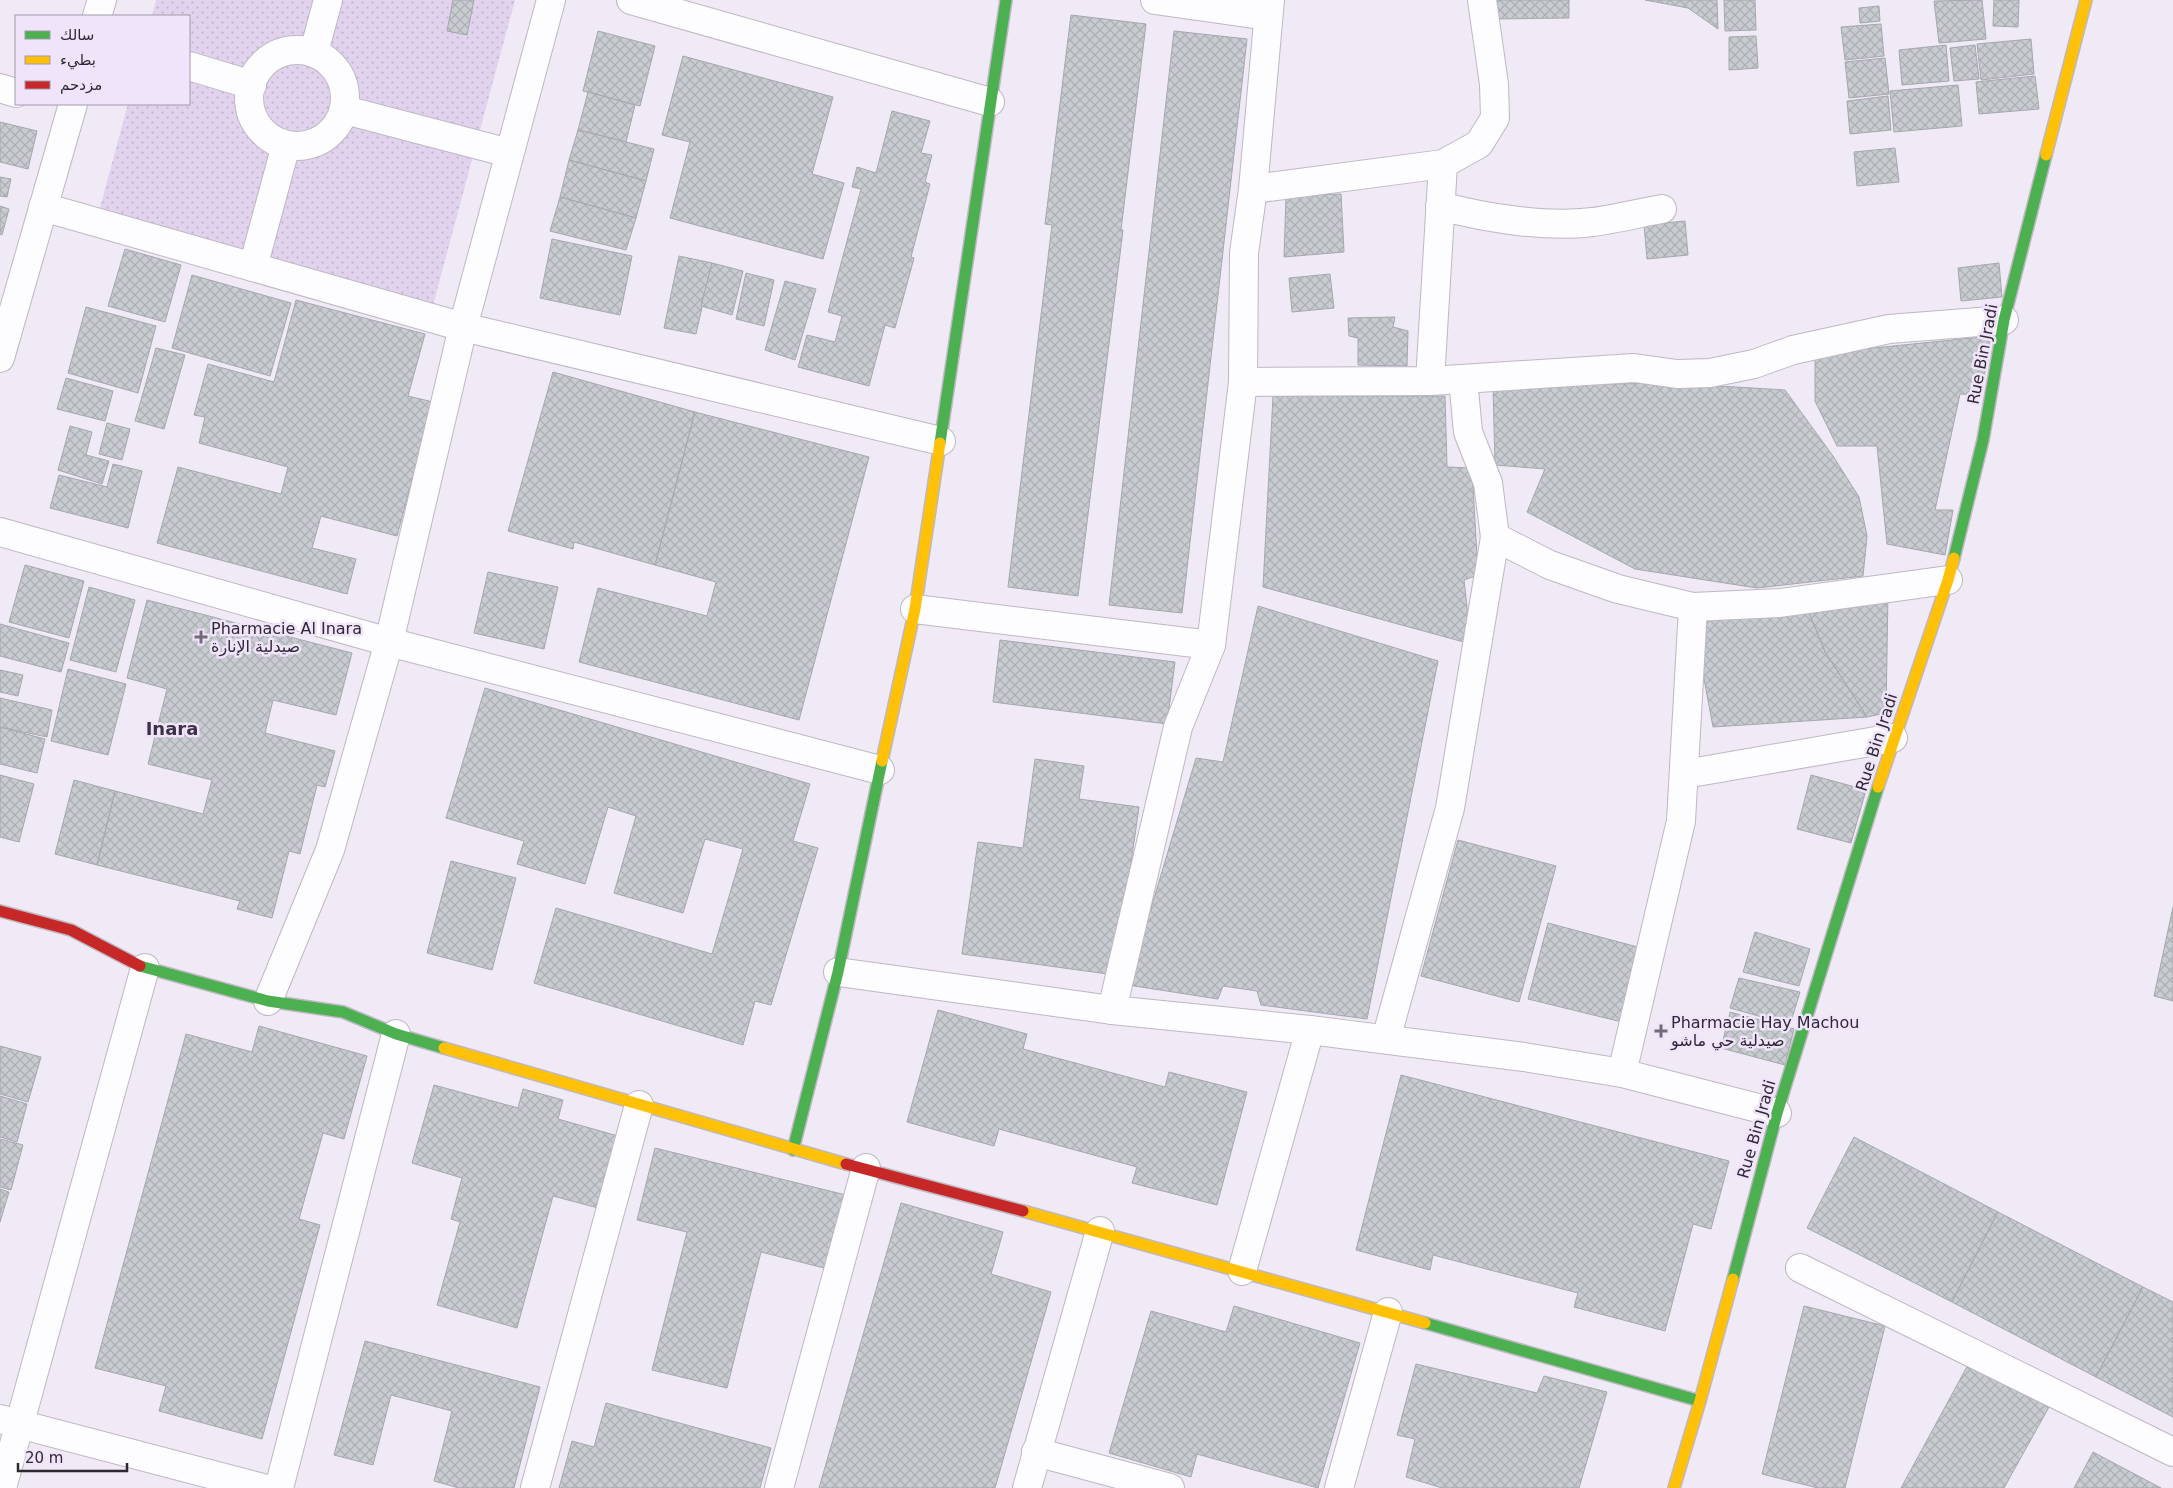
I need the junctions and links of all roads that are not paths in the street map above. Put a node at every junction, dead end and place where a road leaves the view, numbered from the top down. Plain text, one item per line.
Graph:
1 (102, 0) edge
2 (328, 0) edge
3 (551, 0) edge
4 (1006, 0) edge
5 (1155, 0) edge
6 (1482, 0) edge
7 (2086, 0) edge
8 (645, 2) edge
9 (1269, 8) edge
10 (97, 15) edge
11 (314, 52) junction
12 (190, 66) edge
13 (252, 85) junction
14 (0, 88) edge
15 (15, 92) edge
16 (990, 102) junction
17 (68, 105) edge
18 (345, 110) junction
19 (286, 145) junction
20 (509, 153) junction
21 (1443, 164) junction
22 (1253, 189) junction
23 (1440, 206) junction
24 (43, 207) junction
25 (1662, 209) dead end
26 (253, 267) junction
27 (2004, 320) junction
28 (463, 327) junction
29 (0, 358) edge
30 (1463, 379) junction
31 (1430, 381) junction
32 (1243, 382) junction
33 (941, 441) junction
34 (0, 532) edge
35 (1495, 537) junction
36 (1948, 580) junction
37 (1693, 607) junction
38 (916, 610) junction
39 (389, 642) junction
40 (1210, 645) junction
41 (1893, 738) junction
42 (880, 770) junction
43 (1685, 774) junction
44 (0, 911) edge
45 (145, 968) junction
46 (838, 972) junction
47 (268, 1001) junction
48 (1112, 1010) junction
49 (1310, 1030) junction
50 (396, 1034) junction
51 (1386, 1039) junction
52 (1622, 1073) junction
53 (639, 1105) junction
54 (1777, 1113) junction
55 (793, 1150) junction
56 (866, 1168) junction
57 (1100, 1231) junction
58 (1800, 1268) dead end
59 (1242, 1271) junction
60 (1388, 1312) junction
61 (1700, 1401) junction
62 (10, 1421) edge
63 (1036, 1452) junction
64 (2173, 1452) edge
65 (2, 1488) edge
66 (263, 1488) edge
67 (279, 1488) edge
68 (535, 1488) edge
69 (780, 1488) edge
70 (1027, 1488) edge
71 (1170, 1488) edge
72 (1340, 1488) edge
73 (1674, 1488) edge

1 - 10 street
2 - 11 street
3 - 20 street
4 - 16 street
5 - 9 street
6 - 21 street
7 - 27 street, Rue Bin Jradi
8 - 16 street
9 - 22 street
11 - 13 street
11 - 18 street
12 - 13 street
13 - 19 street
14 - 15 street
16 - 33 street
17 - 24 street
18 - 19 street
18 - 20 street
19 - 26 street
20 - 28 street
21 - 22 street
21 - 23 street
22 - 32 street
23 - 25 street
23 - 31 street
24 - 26 street
24 - 29 street
26 - 28 street
27 - 30 street
27 - 36 street, Rue Bin Jradi
28 - 33 street
28 - 39 street
30 - 31 street
30 - 35 street
31 - 32 street
32 - 40 street
33 - 38 street
34 - 39 street
35 - 37 street
35 - 51 street
36 - 37 street
36 - 41 street, Rue Bin Jradi
37 - 43 street
38 - 40 street
38 - 42 street
39 - 42 street
39 - 47 street
40 - 48 street
41 - 43 street
41 - 54 street, Rue Bin Jradi
42 - 46 street
43 - 52 street
44 - 45 street
45 - 47 street
45 - 62 street
46 - 48 street
46 - 55 street
47 - 50 street
48 - 49 street
49 - 51 street
49 - 59 street
50 - 53 street
50 - 67 street
51 - 52 street
52 - 54 street
53 - 55 street
53 - 68 street
54 - 61 street, Rue Bin Jradi
55 - 56 street
56 - 57 street
56 - 69 street
57 - 59 street
57 - 63 street
58 - 64 street
59 - 60 street
60 - 61 street
60 - 72 street
61 - 73 street, Rue Bin Jradi
62 - 65 street
62 - 66 street
63 - 70 street
63 - 71 street

